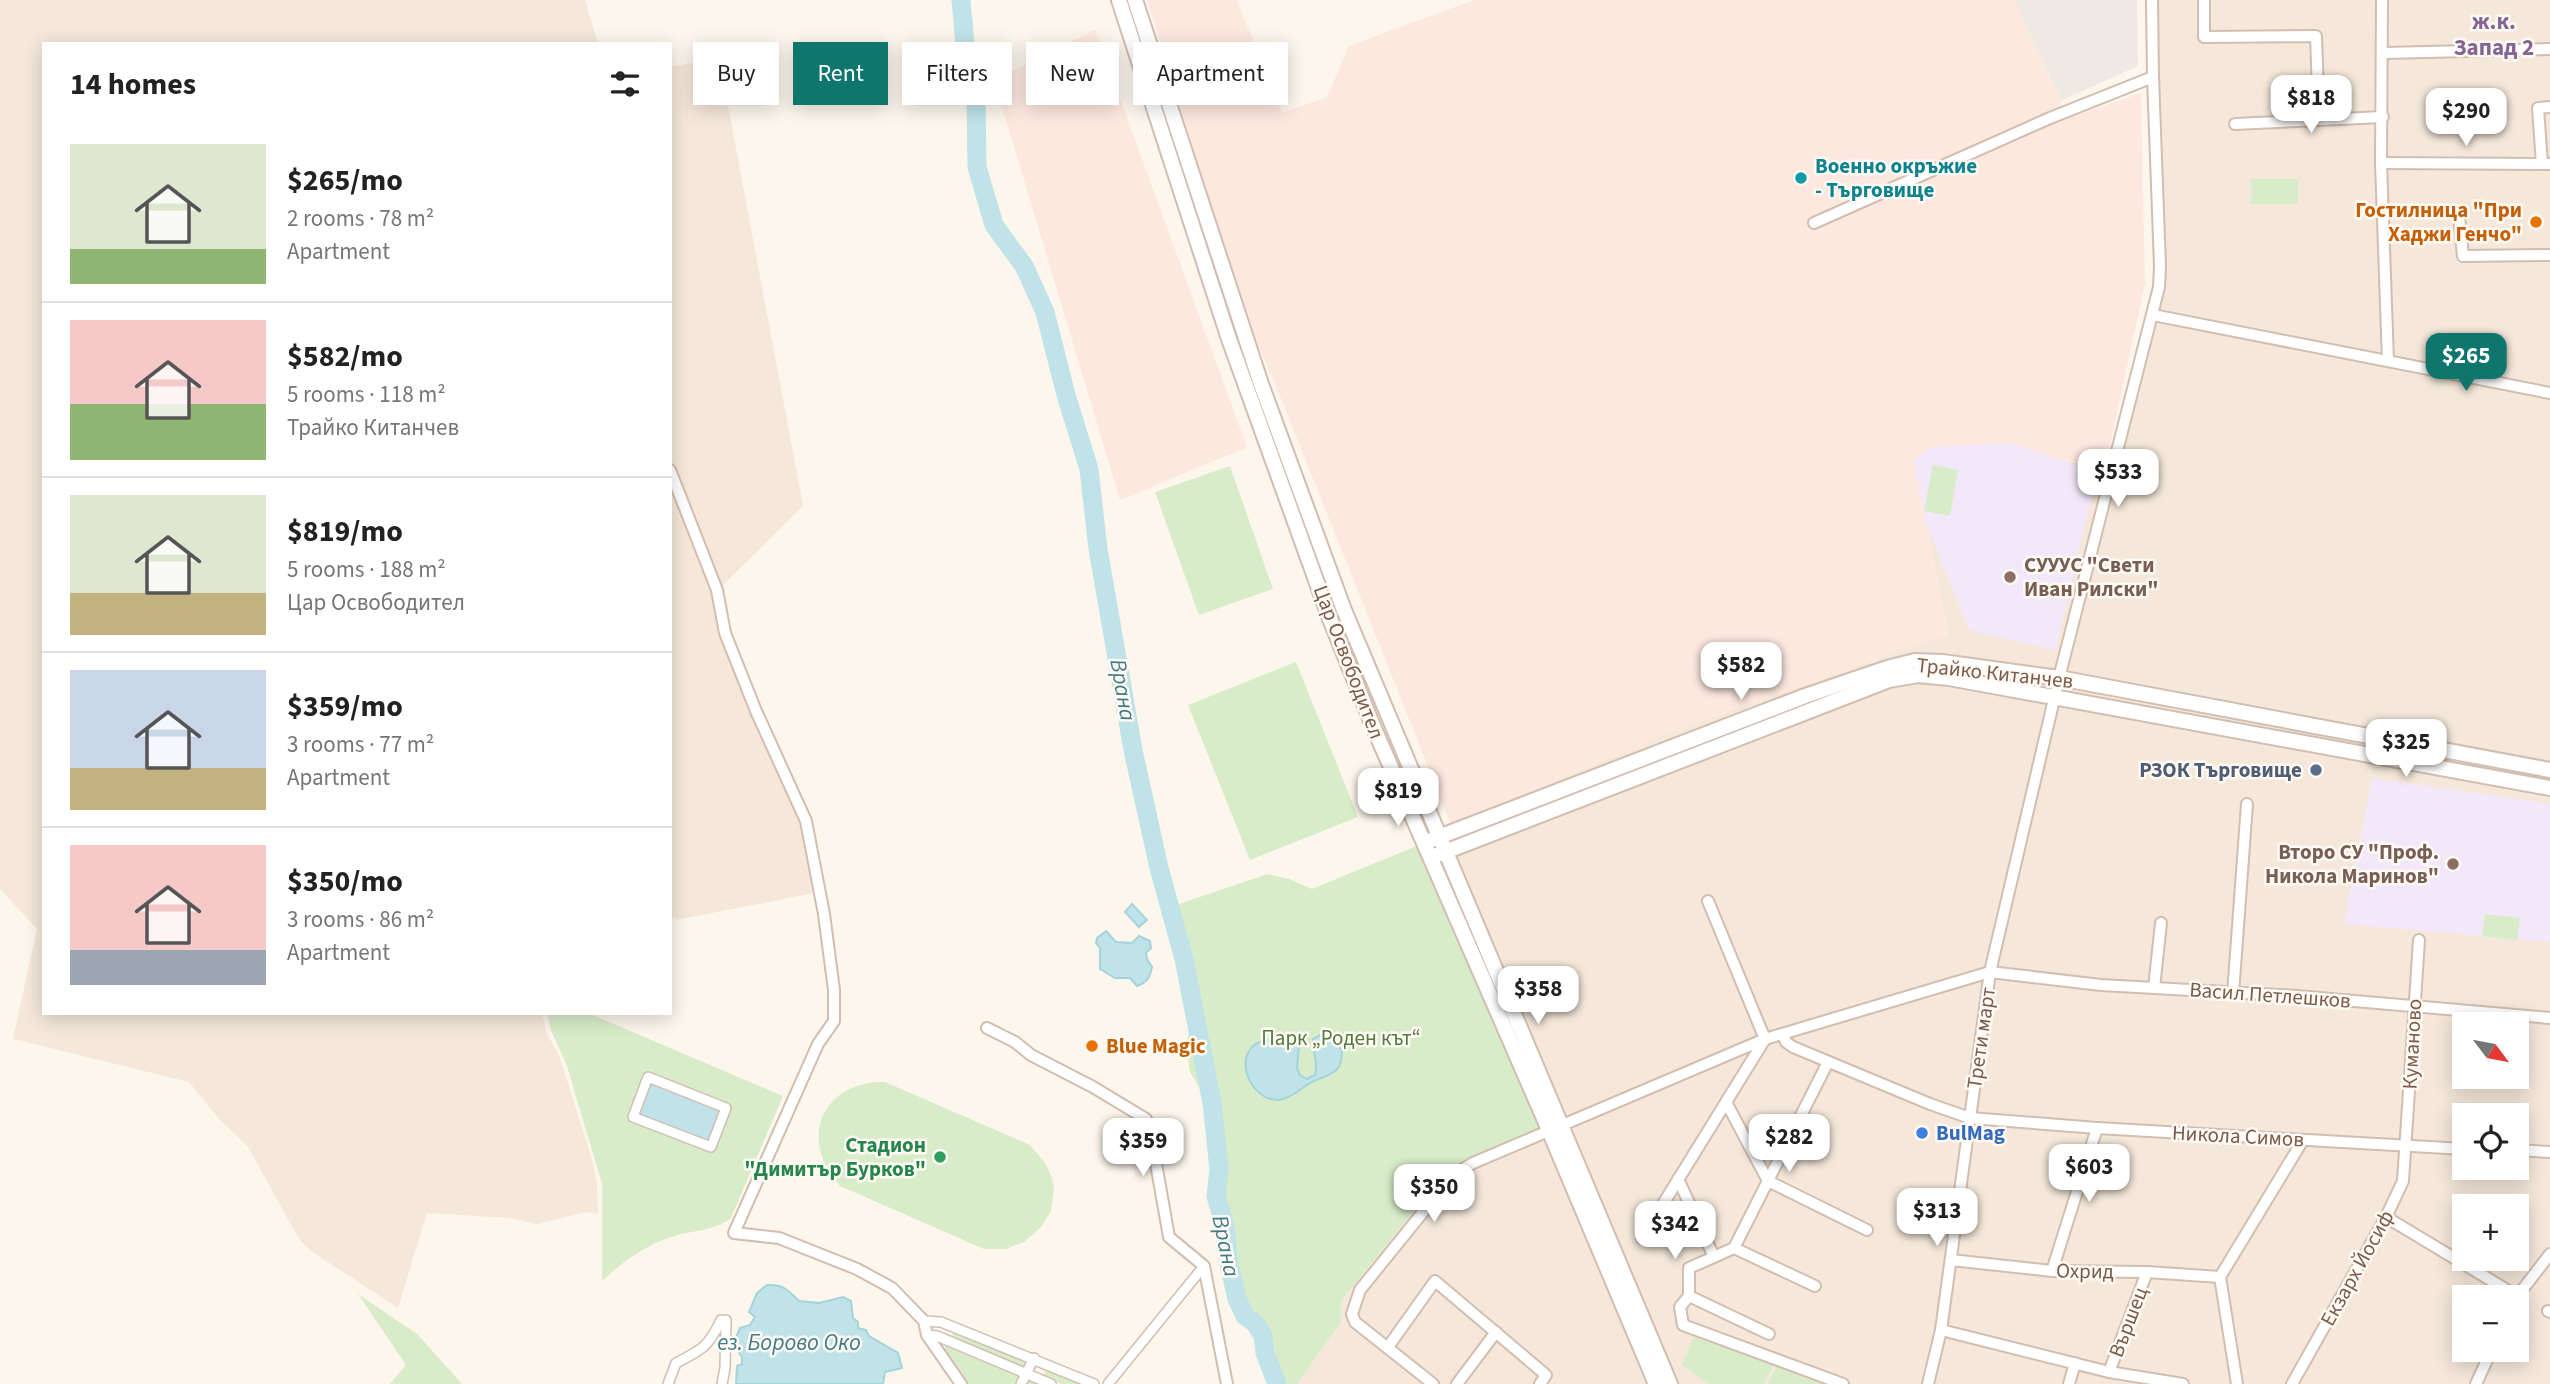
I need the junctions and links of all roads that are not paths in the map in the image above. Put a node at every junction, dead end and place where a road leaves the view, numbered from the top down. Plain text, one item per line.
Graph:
1 (1119, 0) edge
2 (1135, 0) edge
3 (2152, 0) edge
4 (2204, 0) edge
5 (2382, 0) edge
6 (2550, 49) edge
7 (2384, 53) junction
8 (2152, 77) junction
9 (2550, 107) edge
10 (2383, 117) junction
11 (2319, 119) junction
12 (2235, 124) dead end
13 (2381, 163) junction
14 (2546, 164) edge
15 (2459, 215) dead end
16 (1814, 223) dead end
17 (2550, 255) edge
18 (2152, 315) junction
19 (2388, 361) junction
20 (2550, 393) edge
21 (672, 475) edge
22 (2059, 678) junction
23 (2055, 696) junction
24 (2550, 770) edge
25 (2550, 788) edge
26 (2247, 804) dead end
27 (1439, 837) junction
28 (1424, 843) junction
29 (1445, 851) junction
30 (1430, 858) junction
31 (1708, 901) dead end
32 (2161, 923) dead end
33 (2419, 940) dead end
34 (1990, 972) junction
35 (2154, 988) junction
36 (2233, 993) junction
37 (2414, 1005) junction
38 (2550, 1018) edge
39 (987, 1028) dead end
40 (1783, 1035) junction
41 (1765, 1039) junction
42 (1828, 1062) junction
43 (1726, 1102) junction
44 (726, 1108) joint
45 (1970, 1118) junction
46 (2096, 1128) junction
47 (1555, 1129) junction
48 (2303, 1140) junction
49 (2407, 1147) junction
50 (2452, 1149) edge
51 (2529, 1151) edge
52 (2550, 1152) edge
53 (1678, 1179) junction
54 (1768, 1181) junction
55 (2386, 1217) junction
56 (1867, 1230) dead end
57 (1642, 1238) dead end
58 (1734, 1248) junction
59 (2550, 1254) edge
60 (1714, 1257) junction
61 (1951, 1260) junction
62 (1204, 1266) junction
63 (2052, 1271) junction
64 (2147, 1272) junction
65 (2220, 1278) junction
66 (2497, 1285) edge
67 (2526, 1285) edge
68 (1815, 1286) dead end
69 (1689, 1296) junction
70 (925, 1321) junction
71 (941, 1322) junction
72 (1941, 1330) junction
73 (1496, 1332) junction
74 (1769, 1334) dead end
75 (932, 1336) junction
76 (1388, 1347) junction
77 (1034, 1358) junction
78 (2487, 1362) edge
79 (2075, 1363) junction
80 (2109, 1372) junction
81 (1027, 1374) junction
82 (668, 1384) edge
83 (722, 1384) edge
84 (961, 1384) edge
85 (1021, 1384) edge
86 (1051, 1384) edge
87 (1094, 1384) edge
88 (1108, 1384) edge
89 (1227, 1384) edge
90 (1433, 1384) edge
91 (1457, 1384) edge
92 (1540, 1384) edge
93 (1656, 1384) edge
94 (1670, 1384) edge
95 (1843, 1384) edge
96 (1928, 1384) edge
97 (2069, 1384) edge
98 (2183, 1384) edge
99 (2237, 1384) edge
100 (2292, 1384) edge
101 (2476, 1384) edge

1 - 28 street, Цар Освободител
2 - 27 street, Цар Освободител
3 - 8 street, Трети март
4 - 11 street
5 - 7 street
6 - 7 street
7 - 10 street
8 - 16 street
8 - 18 street, Трети март
9 - 14 street
10 - 11 street
10 - 13 street
11 - 12 street
13 - 14 street
13 - 19 street
15 - 17 street
18 - 19 street
18 - 22 street, Трети март
19 - 20 street
21 - 70 street
22 - 23 street, Трети март
22 - 24 street, Трайко Китанчев
22 - 27 street, Трайко Китанчев
23 - 25 street, Трайко Китанчев
23 - 29 street, Трайко Китанчев
23 - 34 street, Трети март
26 - 36 street
27 - 28 street, Трайко Китанчев
27 - 29 street, Цар Освободител
28 - 30 street, Цар Освободител
29 - 30 street, Трайко Китанчев
29 - 47 street, Цар Освободител
30 - 47 street, Цар Освободител
31 - 41 street
32 - 35 street
33 - 37 street, Куманово
34 - 35 street, Васил Петлешков
34 - 40 street
34 - 45 street, Трети март
35 - 36 street, Васил Петлешков
36 - 37 street, Васил Петлешков
37 - 38 street, Васил Петлешков
37 - 49 street, Куманово
39 - 62 street
40 - 41 street
40 - 42 street, Никола Симов
41 - 43 street
41 - 47 street
42 - 45 street, Никола Симов
42 - 54 street
43 - 53 street
43 - 54 street
44 - 44 street
45 - 46 street, Никола Симов
45 - 61 street, Трети март
46 - 48 street, Никола Симов
46 - 63 street
47 - 76 street
47 - 93 street, Цар Освободител
47 - 94 street, Цар Освободител
48 - 49 street, Никола Симов
48 - 65 street
49 - 50 street, Никола Симов
49 - 55 street, Екзарх Йосиф
51 - 52 street
53 - 57 street
53 - 60 street
54 - 56 street
54 - 58 street
55 - 66 street
55 - 100 street, Екзарх Йосиф
58 - 60 street
58 - 68 street
59 - 67 street
60 - 69 street
61 - 63 street, Охрид
61 - 72 street, Трети март
62 - 88 street
62 - 89 street
63 - 64 street, Охрид
64 - 65 street, Охрид
64 - 80 street, Вършец
65 - 99 street
69 - 74 street
69 - 95 street
70 - 71 street
70 - 75 street
71 - 75 street
71 - 77 street
72 - 79 street
72 - 96 street, Трети март
73 - 76 street
73 - 91 street
73 - 92 street
75 - 81 street
75 - 84 street
76 - 90 street
77 - 81 street
77 - 87 street
78 - 101 street
79 - 80 street
79 - 97 street
80 - 98 street
81 - 85 street
81 - 86 street
82 - 83 street

